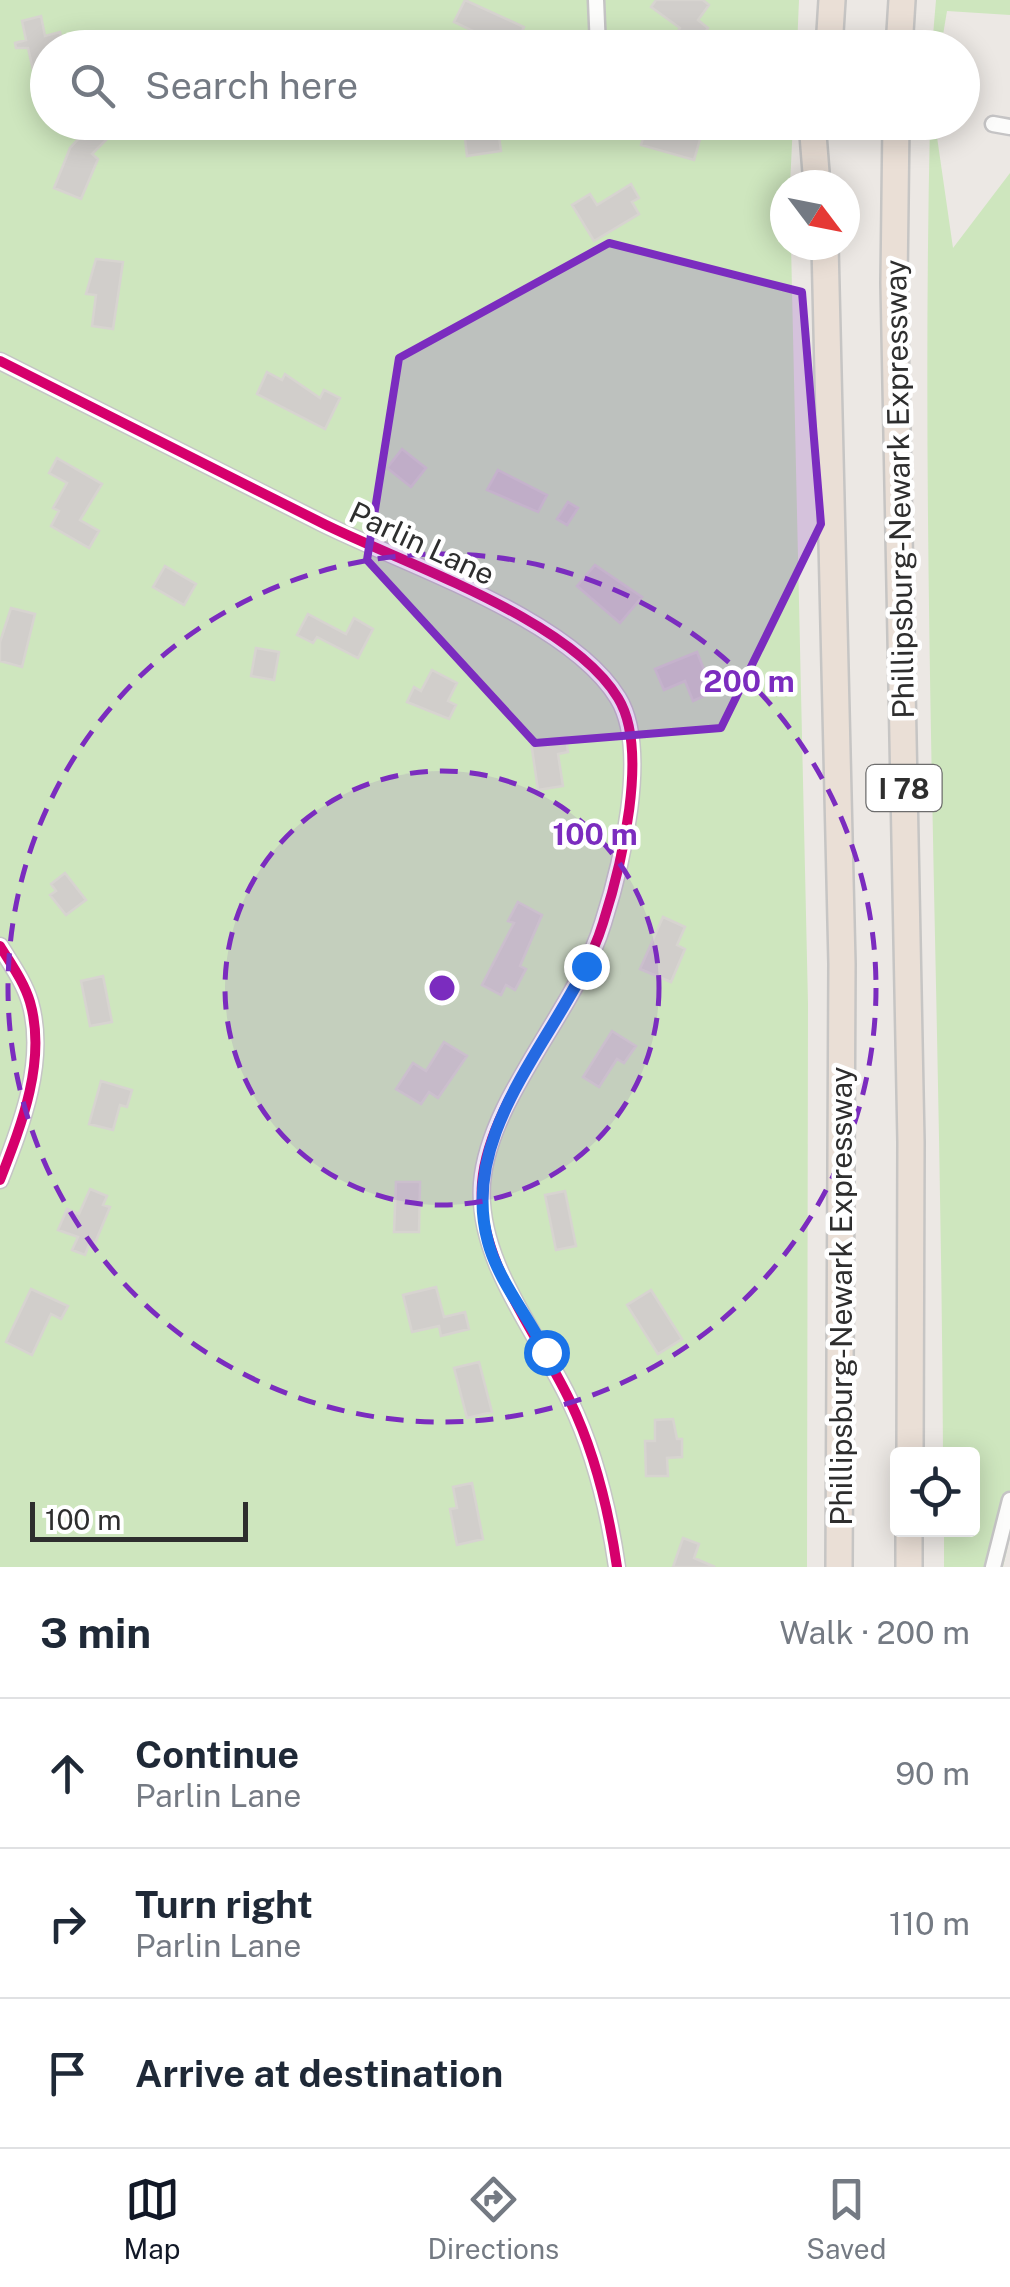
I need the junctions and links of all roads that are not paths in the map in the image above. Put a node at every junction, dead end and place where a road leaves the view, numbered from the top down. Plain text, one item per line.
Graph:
1 (596, 0) edge
2 (816, 0) edge
3 (832, 0) edge
4 (902, 0) edge
5 (597, 30) edge
6 (815, 30) edge
7 (830, 30) edge
8 (900, 30) edge
9 (993, 124) dead end
10 (1010, 127) edge
11 (813, 140) edge
12 (826, 140) edge
13 (896, 140) edge
14 (816, 170) edge
15 (825, 170) edge
16 (824, 260) edge
17 (0, 361) edge
18 (0, 946) edge
19 (0, 1180) edge
20 (910, 1447) edge
21 (1010, 1500) edge
22 (909, 1537) edge
23 (618, 1567) edge
24 (840, 1567) edge
25 (909, 1567) edge
26 (993, 1567) edge

1 - 5 street
2 - 6 highway
3 - 7 highway
4 - 8 highway
9 - 10 street
11 - 14 highway
12 - 15 highway
13 - 20 highway, Phillipsburg-Newark Expressway / I 78
16 - 24 highway, Phillipsburg-Newark Expressway / I 78
17 - 23 street, Parlin Lane
18 - 19 street
21 - 26 street
22 - 25 highway

